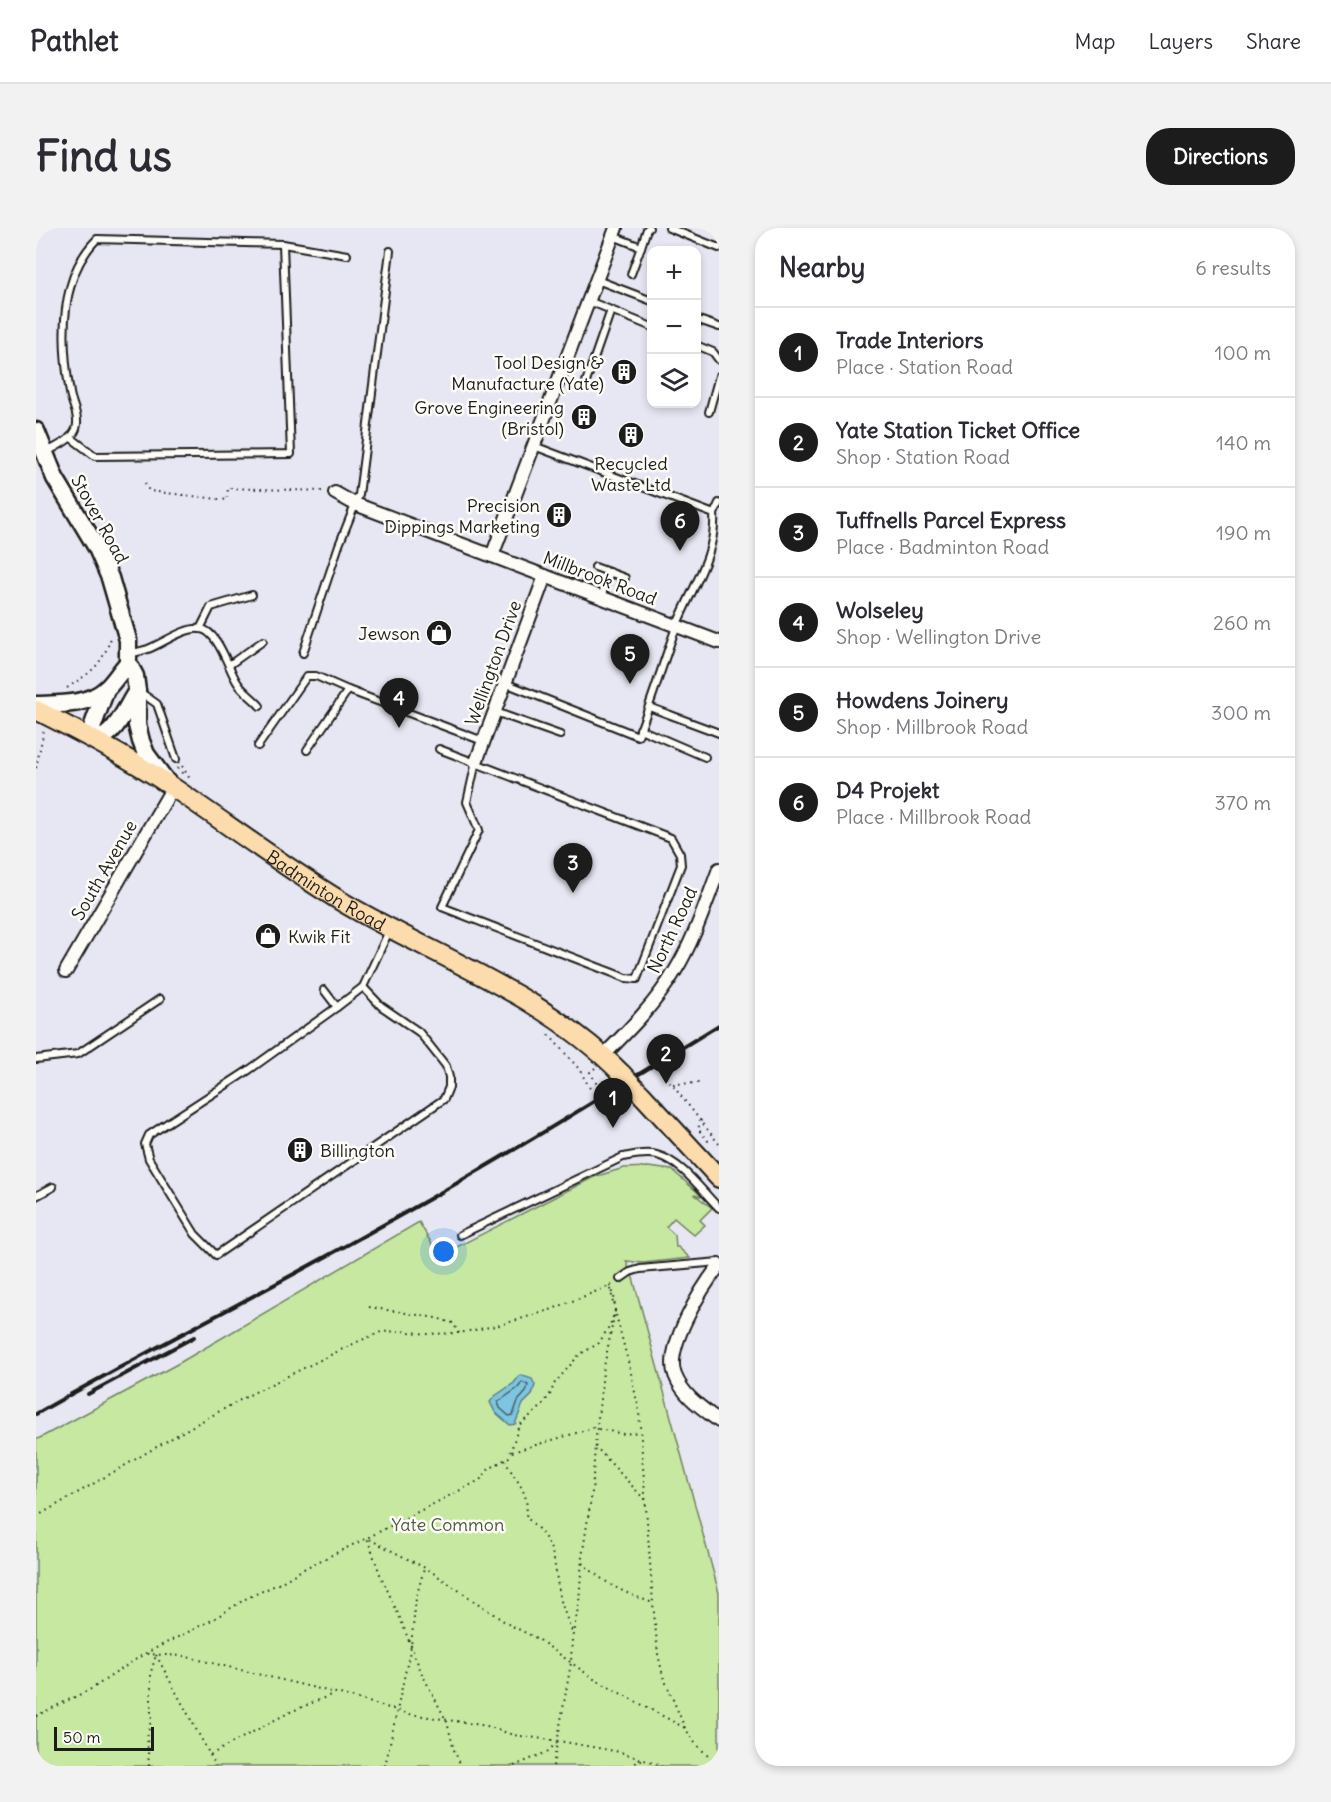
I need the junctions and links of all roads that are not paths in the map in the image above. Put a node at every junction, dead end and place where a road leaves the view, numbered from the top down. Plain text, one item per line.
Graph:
1 (649, 228) edge
2 (669, 228) edge
3 (615, 232) edge
4 (284, 244) junction
5 (641, 247) junction
6 (719, 248) edge
7 (390, 250) dead end
8 (346, 255) dead end
9 (631, 274) dead end
10 (597, 280) junction
11 (648, 300) edge
12 (589, 301) junction
13 (611, 310) junction
14 (701, 321) edge
15 (647, 325) edge
16 (719, 327) edge
17 (701, 347) edge
18 (719, 360) edge
19 (719, 376) edge
20 (586, 382) dead end
21 (709, 412) dead end
22 (36, 431) edge
23 (69, 437) junction
24 (533, 446) junction
25 (44, 453) junction
26 (336, 493) dead end
27 (719, 503) edge
28 (355, 504) junction
29 (714, 514) junction
30 (492, 556) junction
31 (595, 567) dead end
32 (610, 572) junction
33 (545, 576) junction
34 (625, 578) dead end
35 (252, 595) dead end
36 (601, 597) junction
37 (676, 626) junction
38 (200, 629) junction
39 (263, 641) dead end
40 (719, 642) edge
41 (303, 653) dead end
42 (129, 658) junction
43 (229, 665) junction
44 (505, 683) junction
45 (106, 689) junction
46 (348, 690) junction
47 (137, 691) junction
48 (260, 706) dead end
49 (649, 708) junction
50 (40, 710) edge
51 (494, 711) junction
52 (640, 729) junction
53 (719, 733) edge
54 (560, 735) dead end
55 (96, 741) junction
56 (483, 741) junction
57 (258, 747) dead end
58 (439, 749) dead end
59 (307, 750) dead end
60 (705, 757) dead end
61 (176, 759) dead end
62 (476, 762) junction
63 (171, 786) junction
64 (719, 870) edge
65 (390, 927) junction
66 (66, 971) dead end
67 (363, 987) junction
68 (324, 990) dead end
69 (160, 999) dead end
70 (337, 1007) junction
71 (36, 1059) edge
72 (614, 1066) junction
73 (719, 1178) edge
74 (53, 1186) dead end
75 (36, 1196) edge
76 (719, 1208) edge
77 (460, 1235) dead end
78 (719, 1264) edge
79 (620, 1279) road end
80 (719, 1421) edge

1 - 5 lane
2 - 6 lane
3 - 5 lane
3 - 10 street
4 - 8 lane
4 - 23 lane
4 - 23 lane
5 - 9 lane
7 - 28 lane
10 - 11 lane
10 - 12 street
12 - 13 lane
12 - 24 street
13 - 15 lane
13 - 20 lane
14 - 16 lane
17 - 18 lane
19 - 21 lane
22 - 25 main road, Stover Road
23 - 25 lane
24 - 29 lane
24 - 30 street
25 - 42 main road, Stover Road
26 - 28 street, Millbrook Road
27 - 29 lane
28 - 30 street, Millbrook Road
28 - 41 lane
29 - 37 lane
30 - 33 street, Millbrook Road
31 - 32 lane
32 - 34 lane
32 - 36 lane
33 - 36 street, Millbrook Road
33 - 44 street, Wellington Drive
35 - 38 lane
36 - 37 street, Millbrook Road
37 - 40 street, Millbrook Road
37 - 49 lane
38 - 42 lane
38 - 43 lane
39 - 43 lane
42 - 45 main road
42 - 47 main road, Stover Road
43 - 48 lane
44 - 51 street, Wellington Drive
44 - 52 lane
45 - 50 main road
45 - 55 main road
46 - 56 lane
46 - 57 lane
46 - 59 lane
47 - 55 main road
47 - 61 lane
47 - 63 main road, Stover Road
49 - 52 lane
49 - 53 lane
50 - 55 main road, Badminton Road
51 - 54 lane
51 - 56 street, Wellington Drive
52 - 60 lane
55 - 63 main road, Badminton Road
56 - 62 street, Wellington Drive
58 - 62 lane
62 - 62 lane
63 - 65 main road, Badminton Road
63 - 66 street, South Avenue
64 - 72 street, North Road
65 - 67 lane
65 - 72 main road, Badminton Road
67 - 70 lane
67 - 70 lane
68 - 70 lane
69 - 71 lane
72 - 73 main road, Badminton Road, bridge
74 - 75 lane
76 - 77 lane
78 - 79 lane
78 - 80 street

